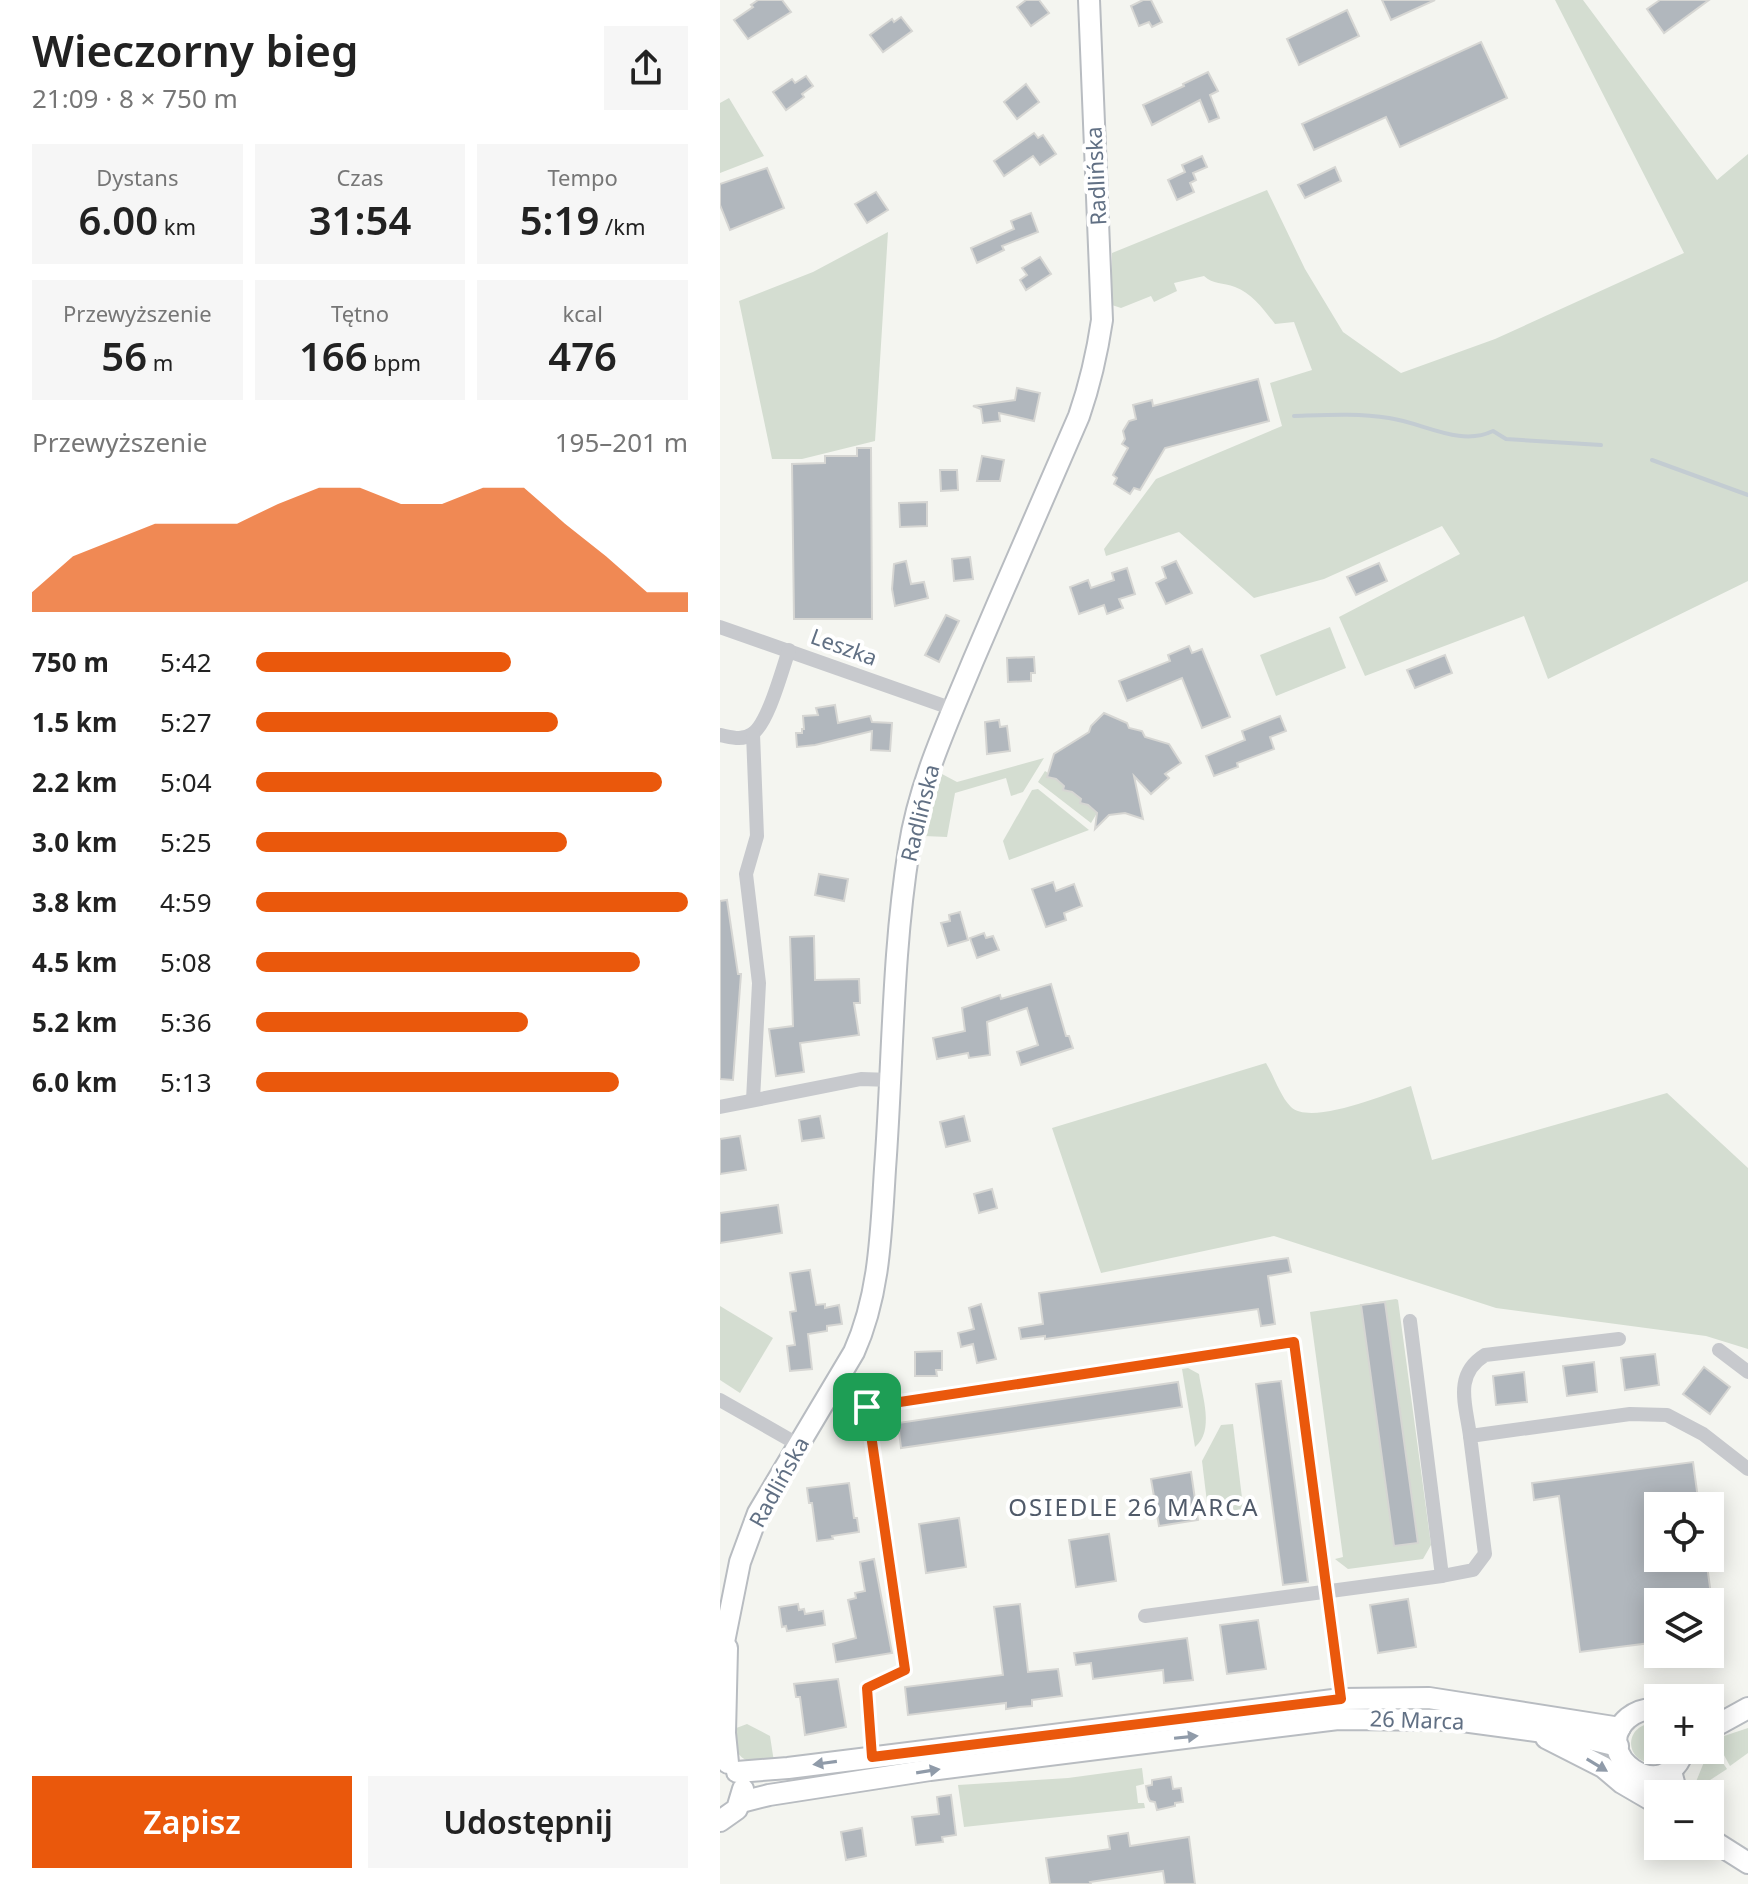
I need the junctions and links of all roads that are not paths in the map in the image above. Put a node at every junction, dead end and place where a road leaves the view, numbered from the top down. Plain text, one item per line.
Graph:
1 (1089, 0) edge
2 (720, 627) edge
3 (789, 650) junction
4 (953, 709) junction
5 (753, 734) junction
6 (720, 735) edge
7 (891, 1080) junction
8 (753, 1100) junction
9 (720, 1107) edge
10 (1410, 1321) dead end
11 (1619, 1339) dead end
12 (1719, 1350) dead end
13 (1748, 1372) edge
14 (829, 1395) junction
15 (720, 1400) edge
16 (867, 1407) junction
17 (1470, 1436) junction
18 (799, 1445) junction
19 (1748, 1469) edge
20 (1442, 1576) junction
21 (1327, 1591) junction
22 (1145, 1616) dead end
23 (728, 1624) junction
24 (720, 1662) edge
25 (1341, 1699) junction
26 (1744, 1709) edge
27 (1644, 1711) edge
28 (1724, 1712) edge
29 (1724, 1721) edge
30 (1532, 1731) junction
31 (1619, 1737) junction
32 (872, 1757) junction
33 (1677, 1764) edge
34 (728, 1765) edge
35 (1671, 1771) junction
36 (1649, 1776) junction
37 (1652, 1780) edge
38 (1673, 1780) edge
39 (1644, 1796) edge
40 (741, 1802) junction
41 (722, 1825) edge
42 (1724, 1848) edge
43 (1748, 1863) edge

1 - 4 street, Radlińska
2 - 3 street, Leszka
3 - 4 street, Leszka
3 - 5 street
4 - 7 street, Radlińska
5 - 6 street
5 - 8 street
7 - 8 street
7 - 14 street, Radlińska
8 - 9 street
10 - 20 street
11 - 17 street
12 - 13 street
14 - 16 street, 26 Marca
14 - 18 street, Radlińska
15 - 18 street
16 - 21 street, 26 Marca
16 - 32 street
17 - 19 street
17 - 20 street
18 - 23 street, Radlińska
20 - 21 street
21 - 22 street
21 - 25 street, 26 Marca
23 - 24 street, Radlińska
23 - 34 street, Radlińska
25 - 31 street, 26 Marca
25 - 32 street, 26 Marca
26 - 28 street
26 - 29 street
27 - 31 street
30 - 31 street, 26 Marca
30 -> 39 street
40 -> 30 street, 26 Marca
31 - 36 street
32 -> 34 street, 26 Marca
33 - 35 street
34 - 40 street, Radlińska
35 - 36 street
35 - 38 street
36 - 37 street
40 - 41 street
42 - 43 street

